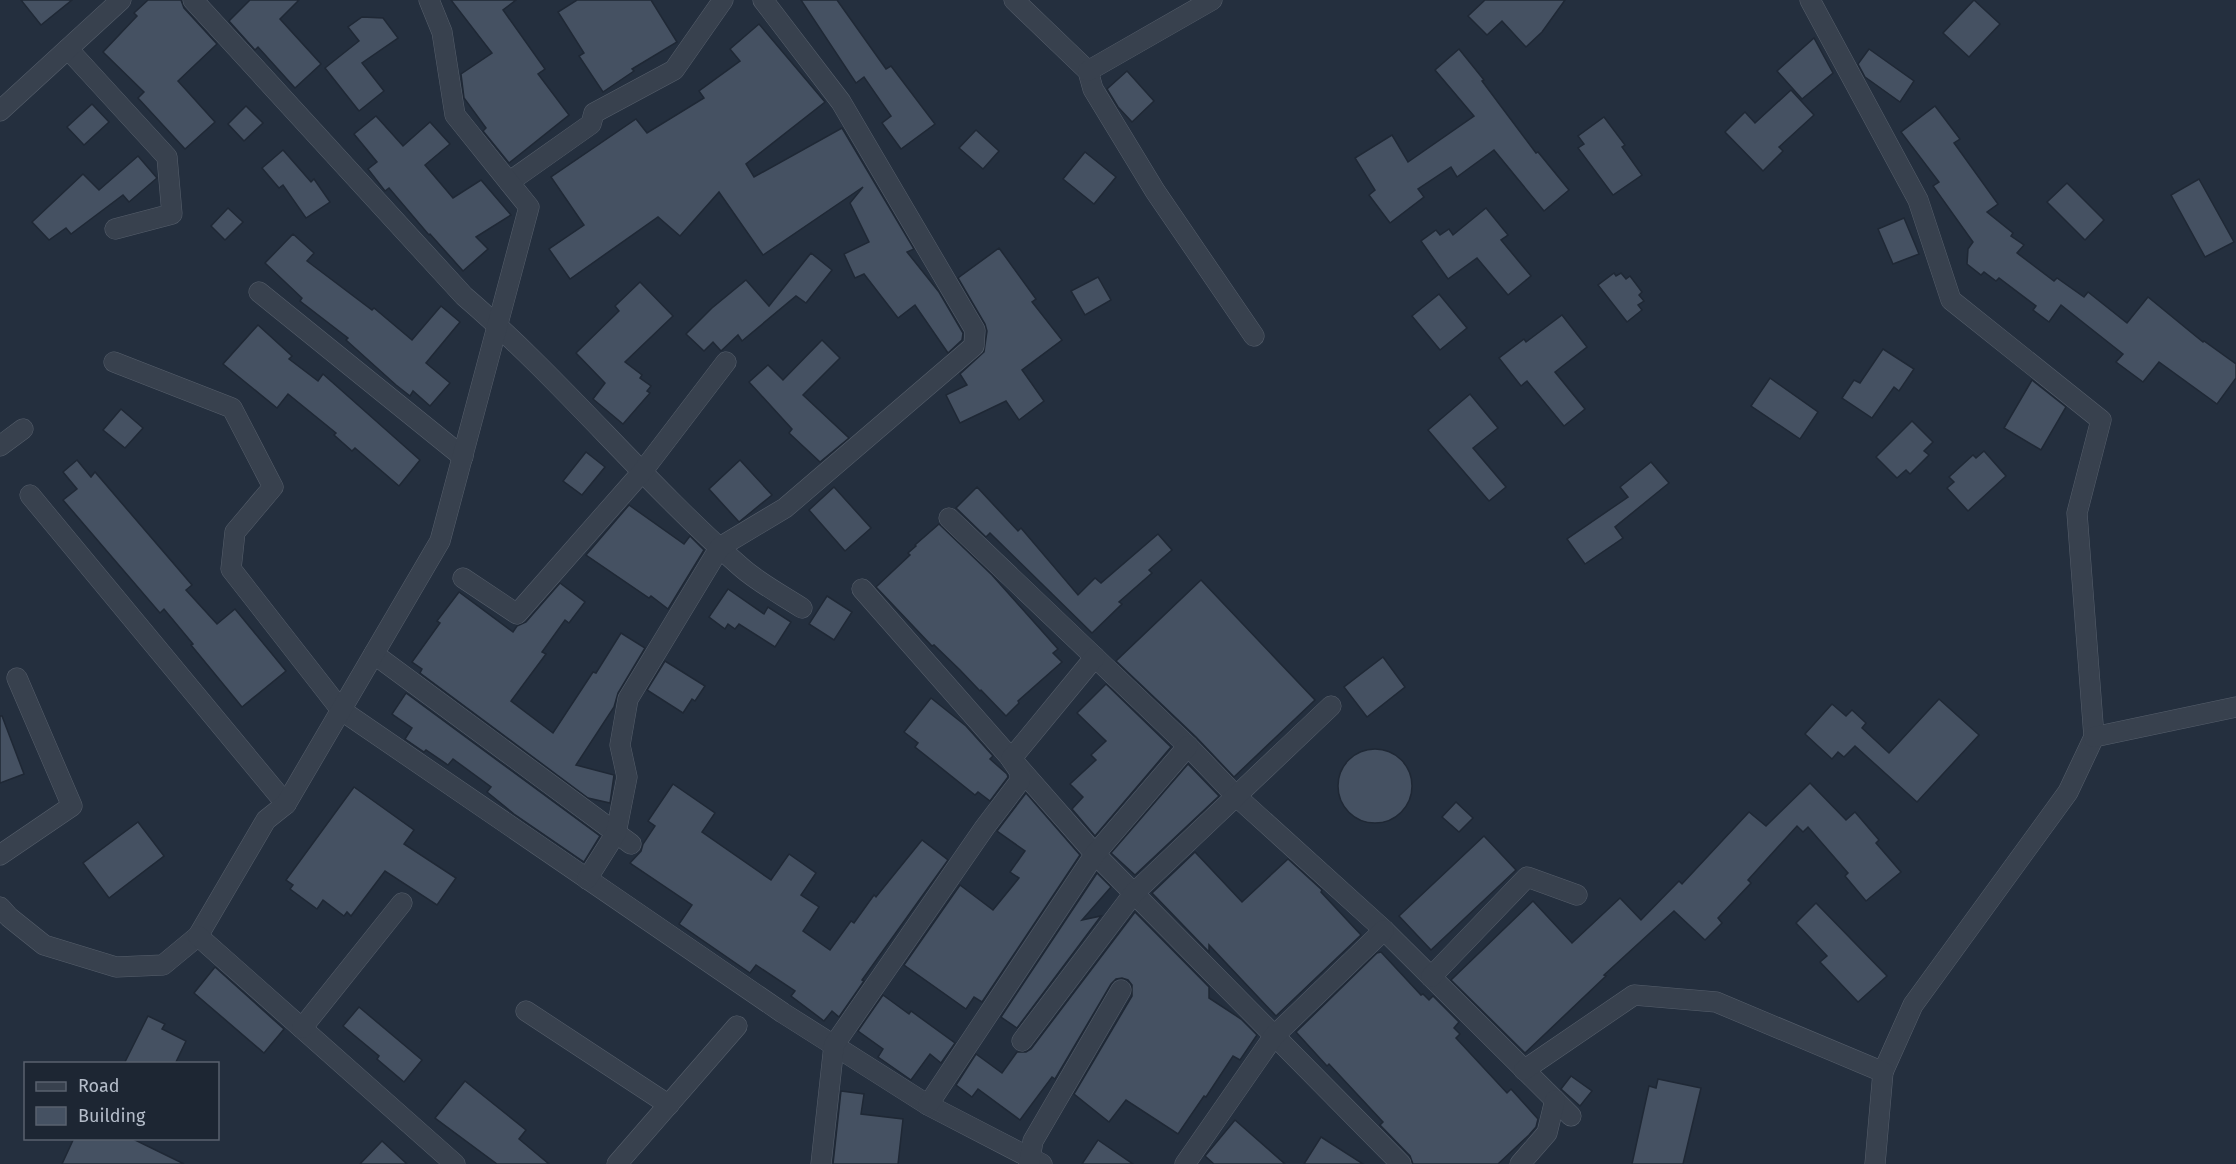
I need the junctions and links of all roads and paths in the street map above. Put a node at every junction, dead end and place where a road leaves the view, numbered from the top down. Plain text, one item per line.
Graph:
1 (121, 0) edge
2 (194, 0) edge
3 (429, 0) edge
4 (723, 0) edge
5 (763, 0) edge
6 (1014, 0) edge
7 (1212, 0) edge
8 (1810, 0) edge
9 (68, 49) junction
10 (1088, 71) junction
11 (0, 111) edge
12 (509, 182) junction
13 (115, 229) dead end
14 (259, 292) dead end
15 (497, 324) junction
16 (1254, 336) dead end
17 (114, 362) dead end
18 (726, 362) dead end
19 (23, 429) dead end
20 (0, 446) edge
21 (463, 457) junction
22 (642, 472) junction
23 (30, 495) dead end
24 (949, 518) dead end
25 (720, 547) junction
26 (464, 578) dead end
27 (862, 589) dead end
28 (802, 608) dead end
29 (374, 654) junction
30 (1095, 657) junction
31 (17, 678) dead end
32 (1331, 706) dead end
33 (2236, 707) edge
34 (341, 710) junction
35 (2094, 737) junction
36 (1188, 746) junction
37 (1011, 759) junction
38 (1236, 796) junction
39 (286, 804) junction
40 (623, 839) junction
41 (1095, 854) junction
42 (0, 855) edge
43 (587, 879) junction
44 (1134, 893) junction
45 (1577, 896) dead end
46 (402, 903) dead end
47 (0, 907) edge
48 (1384, 930) junction
49 (198, 936) junction
50 (1431, 977) junction
51 (1121, 990) dead end
52 (526, 1011) dead end
53 (737, 1026) dead end
54 (302, 1028) junction
55 (1274, 1036) junction
56 (1022, 1041) dead end
57 (834, 1045) junction
58 (1524, 1070) junction
59 (1883, 1072) junction
60 (1555, 1100) junction
61 (669, 1104) junction
62 (928, 1105) junction
63 (1571, 1116) dead end
64 (1034, 1162) edge
65 (455, 1164) edge
66 (617, 1164) edge
67 (821, 1164) edge
68 (1185, 1164) edge
69 (1401, 1164) edge
70 (1520, 1164) edge
71 (1875, 1164) edge

1 - 9 street
2 - 15 street
3 - 12 street
4 - 12 street
5 - 25 street
6 - 10 street
7 - 10 street
8 - 35 street
9 - 11 street
9 - 13 street
10 - 16 street
12 - 15 street
14 - 21 street
15 - 21 street
15 - 22 street
17 - 34 street
18 - 22 street
19 - 20 street
21 - 29 street
22 - 25 street
22 - 26 street
23 - 39 street
24 - 30 street
25 - 28 street
25 - 40 street
27 - 37 street
29 - 34 street
29 - 40 street
30 - 36 street
30 - 37 street
31 - 42 street
32 - 38 street
33 - 35 street
34 - 39 street
34 - 43 street
35 - 59 street
36 - 38 street
36 - 41 street
37 - 41 street
37 - 57 street
38 - 44 street
38 - 48 street
39 - 49 street
40 - 43 street
41 - 44 street
41 - 62 street
43 - 57 street
44 - 55 street
44 - 56 street
45 - 50 street
46 - 54 street
47 - 49 street
48 - 50 street
48 - 55 street
49 - 54 street
50 - 58 street
51 - 64 street
52 - 61 street
53 - 61 street
54 - 65 street
55 - 68 street
55 - 69 street
57 - 62 street
57 - 67 street
58 - 59 street
58 - 60 street
59 - 71 street
60 - 63 street
60 - 70 street
61 - 66 street
62 - 64 street

